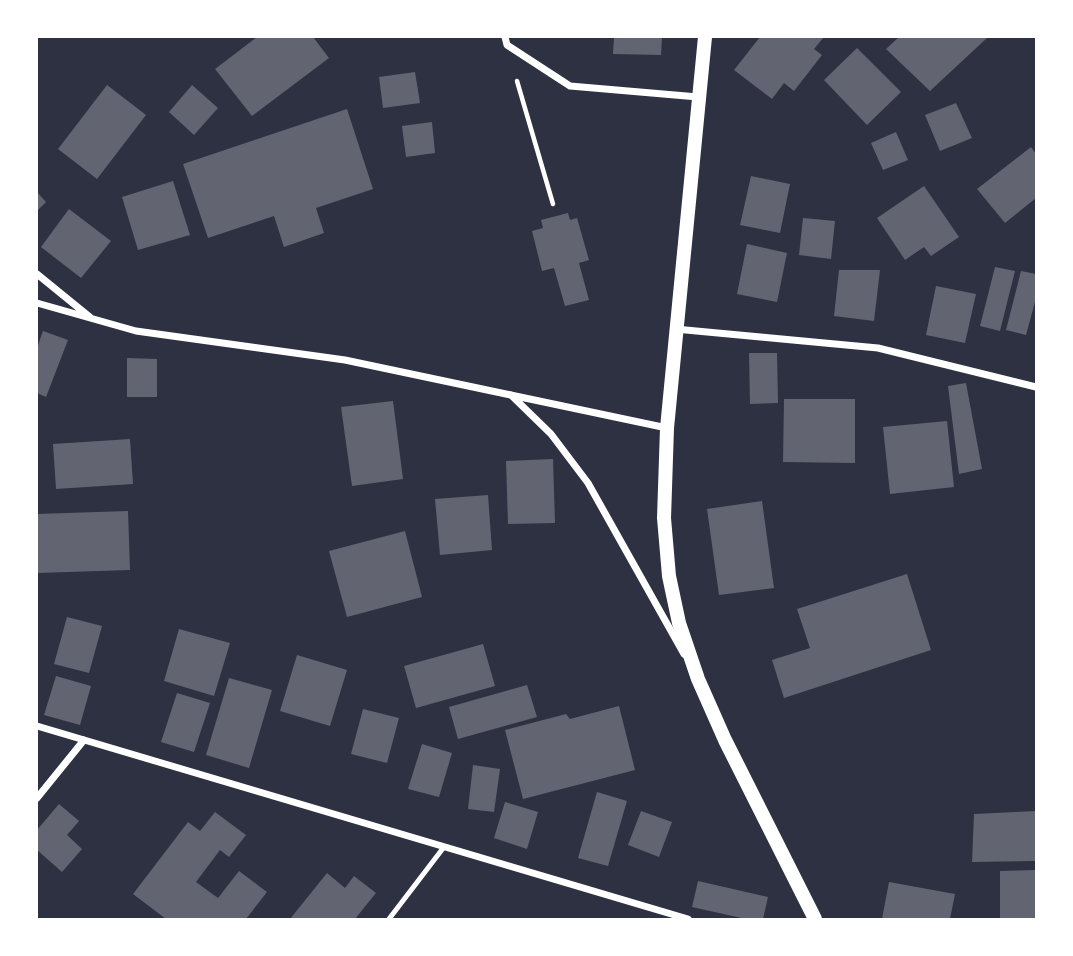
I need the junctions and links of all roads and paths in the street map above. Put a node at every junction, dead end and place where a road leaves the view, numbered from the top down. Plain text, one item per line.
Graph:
1 (705, 37) edge
2 (506, 41) edge
3 (698, 97) junction
4 (553, 204) dead end
5 (37, 274) edge
6 (37, 303) edge
7 (94, 320) junction
8 (675, 329) junction
9 (1036, 387) edge
10 (511, 395) junction
11 (667, 428) junction
12 (698, 679) junction
13 (37, 726) edge
14 (84, 740) junction
15 (37, 798) edge
16 (444, 847) junction
17 (389, 919) edge
18 (688, 919) edge
19 (816, 919) edge

1 - 3 main road
2 - 3 street
2 - 4 path
3 - 8 main road
5 - 7 street
6 - 7 street
7 - 10 street
8 - 9 street
8 - 11 main road
10 - 11 street
10 - 12 street
11 - 12 main road
12 - 19 main road
13 - 14 street
14 - 15 street
14 - 16 street
16 - 17 lane
16 - 18 street

